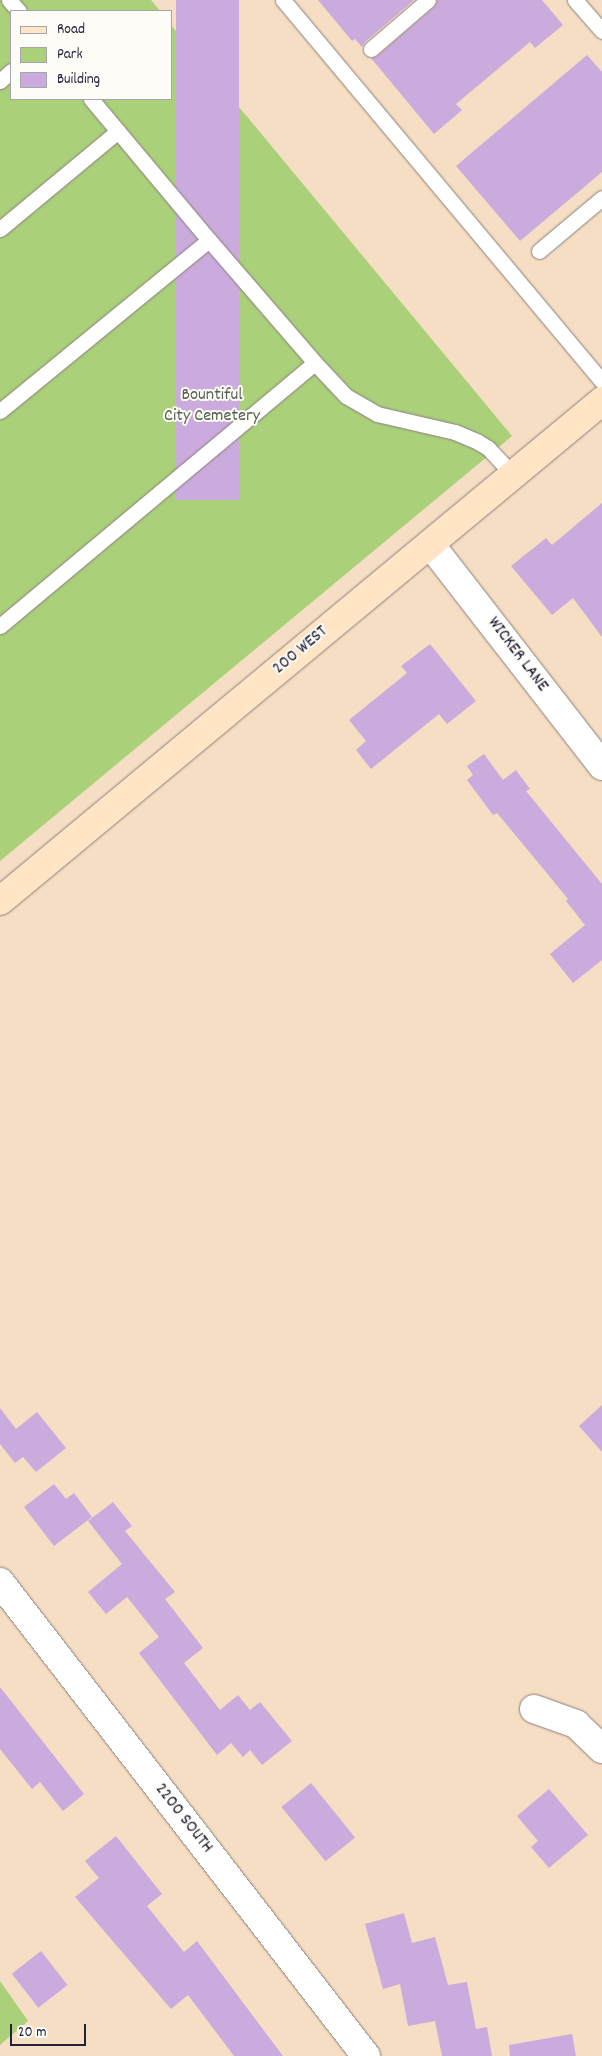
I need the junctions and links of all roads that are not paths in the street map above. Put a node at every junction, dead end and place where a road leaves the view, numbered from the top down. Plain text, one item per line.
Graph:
1 (9, 0) edge
2 (283, 0) edge
3 (428, 0) edge
4 (575, 0) edge
5 (18, 10) edge
6 (602, 32) edge
7 (370, 49) dead end
8 (10, 72) edge
9 (0, 81) edge
10 (92, 100) edge
11 (118, 131) junction
12 (602, 198) edge
13 (0, 230) edge
14 (209, 240) junction
15 (539, 251) dead end
16 (315, 364) junction
17 (602, 382) edge
18 (602, 401) edge
19 (0, 411) edge
20 (513, 475) junction
21 (430, 544) junction
22 (0, 626) edge
23 (602, 766) edge
24 (0, 901) edge
25 (0, 1582) edge
26 (534, 1710) dead end
27 (602, 1749) edge
28 (366, 2056) edge

1 - 5 lane
2 - 17 lane
3 - 7 lane
4 - 6 lane
8 - 9 lane
10 - 11 lane
11 - 13 lane
11 - 14 lane
12 - 15 lane
14 - 16 lane
14 - 19 lane
16 - 20 lane
16 - 22 lane
18 - 20 street, 200 WEST
20 - 21 street, 200 WEST
21 - 23 street, WICKER LANE
21 - 24 street, 200 WEST
25 - 28 street, 2200 SOUTH
26 - 27 street

